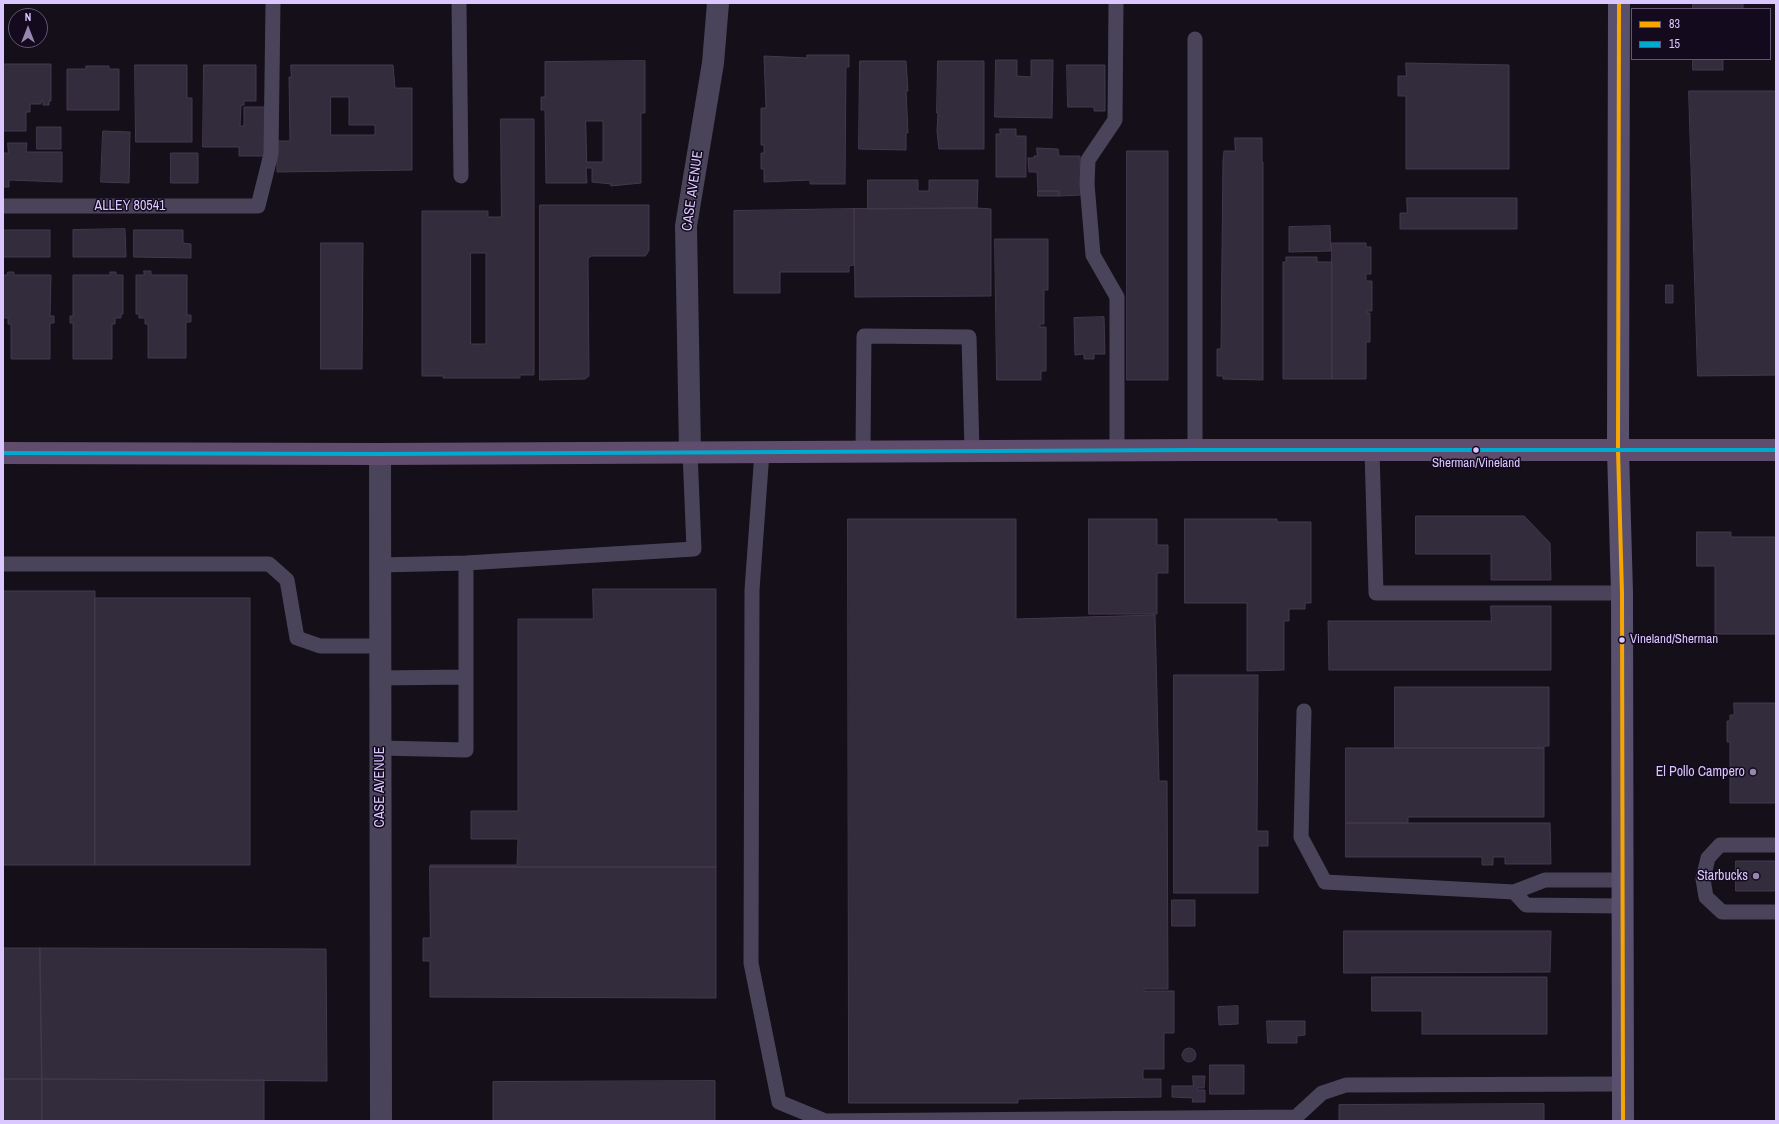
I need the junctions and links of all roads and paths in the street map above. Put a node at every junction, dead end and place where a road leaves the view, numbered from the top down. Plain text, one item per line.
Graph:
1 (273, 3) edge
2 (459, 3) edge
3 (718, 3) edge
4 (1116, 3) edge
5 (1619, 3) edge
6 (1194, 39) dead end
7 (460, 176) dead end
8 (3, 206) edge
9 (1117, 450) junction
10 (1195, 450) junction
11 (1372, 450) junction
12 (1618, 450) junction
13 (1776, 450) edge
14 (863, 451) junction
15 (972, 451) junction
16 (690, 452) junction
17 (762, 452) junction
18 (3, 453) edge
19 (380, 454) junction
20 (466, 563) junction
21 (3, 564) edge
22 (380, 565) junction
23 (1622, 593) junction
24 (380, 646) junction
25 (466, 677) junction
26 (380, 678) junction
27 (1304, 711) dead end
28 (380, 748) junction
29 (1776, 845) edge
30 (1622, 880) junction
31 (1514, 892) junction
32 (1622, 906) junction
33 (1776, 912) edge
34 (1623, 1084) junction
35 (1296, 1119) edge
36 (381, 1121) edge
37 (1623, 1121) edge

1 - 8 lane, ALLEY 80541
2 - 7 lane
3 - 16 street, CASE AVENUE
4 - 9 lane
5 - 12 main road
6 - 10 lane
9 - 10 main road
9 - 15 main road
10 - 11 main road
11 - 12 main road
11 - 23 lane
12 - 13 main road
12 - 23 main road
14 - 15 main road
14 - 15 lane
14 - 17 main road
16 - 17 main road
16 - 19 main road
16 - 20 lane
17 - 35 lane
18 - 19 main road
19 - 22 street, CASE AVENUE
20 - 22 lane
20 - 25 lane
21 - 24 lane
22 - 24 street, CASE AVENUE
23 - 30 main road
24 - 26 street, CASE AVENUE
25 - 26 lane
25 - 28 lane
26 - 28 street, CASE AVENUE
27 - 31 lane
28 - 36 street, CASE AVENUE
29 - 33 lane
30 - 31 lane
30 - 32 main road
31 - 32 lane
32 - 34 main road
34 - 35 lane
34 - 37 main road

